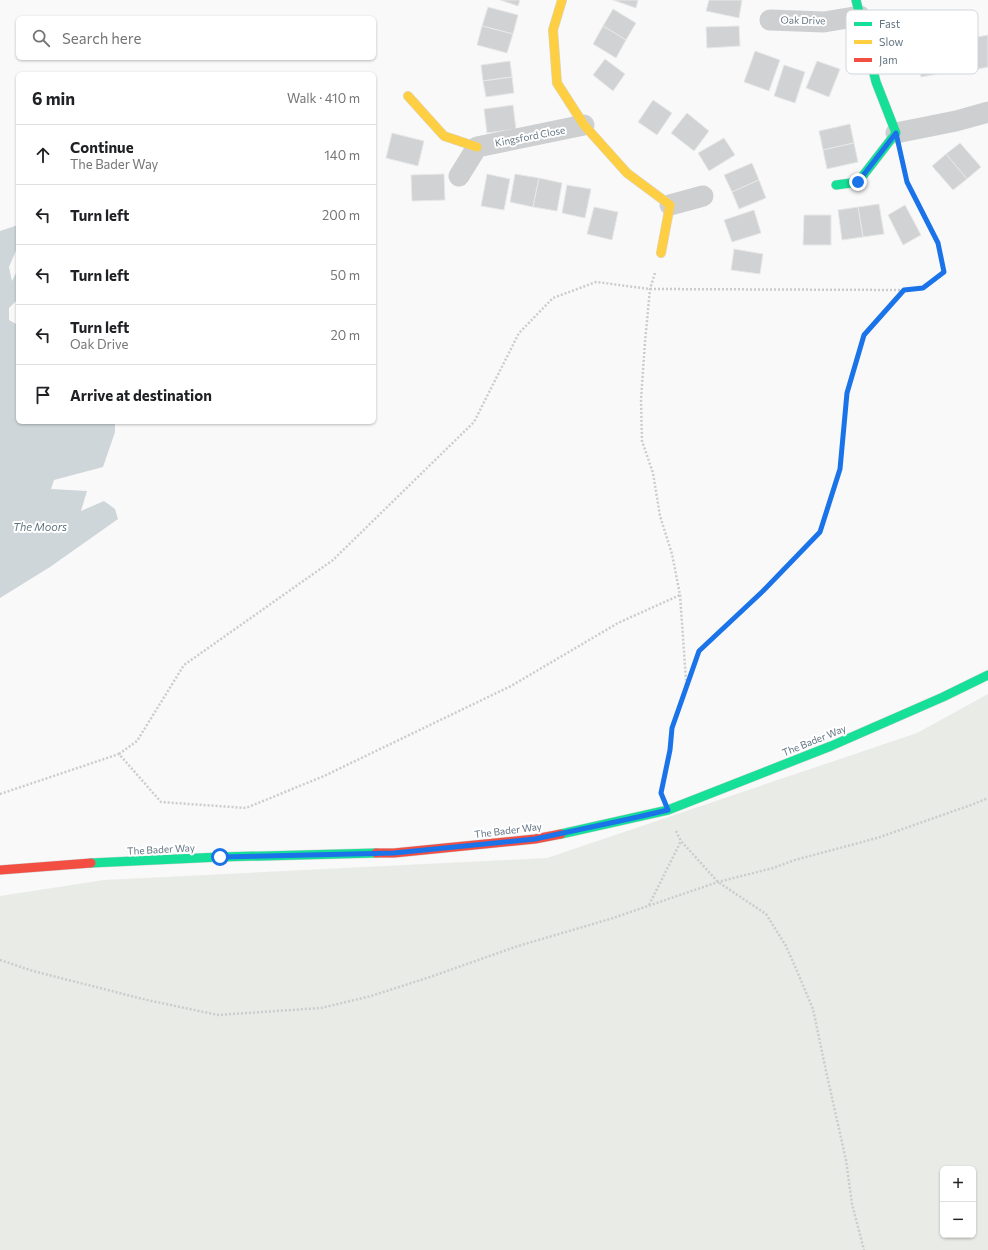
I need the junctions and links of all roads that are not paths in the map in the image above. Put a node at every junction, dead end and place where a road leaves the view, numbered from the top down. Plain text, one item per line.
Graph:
1 (562, 0) edge
2 (846, 13) edge
3 (770, 20) dead end
4 (874, 74) edge
5 (408, 96) dead end
6 (988, 112) edge
7 (584, 125) junction
8 (896, 133) junction
9 (477, 146) junction
10 (459, 176) dead end
11 (836, 185) dead end
12 (703, 196) dead end
13 (670, 205) junction
14 (661, 253) dead end
15 (988, 675) edge
16 (0, 870) edge

1 - 7 street
2 - 3 street, Oak Drive
4 - 8 street, Oak Drive
5 - 9 street, Kingsford Close
6 - 8 street
7 - 9 street, Kingsford Close
7 - 13 street
8 - 11 street
9 - 10 street
12 - 13 street
13 - 14 street
15 - 16 street, The Bader Way

